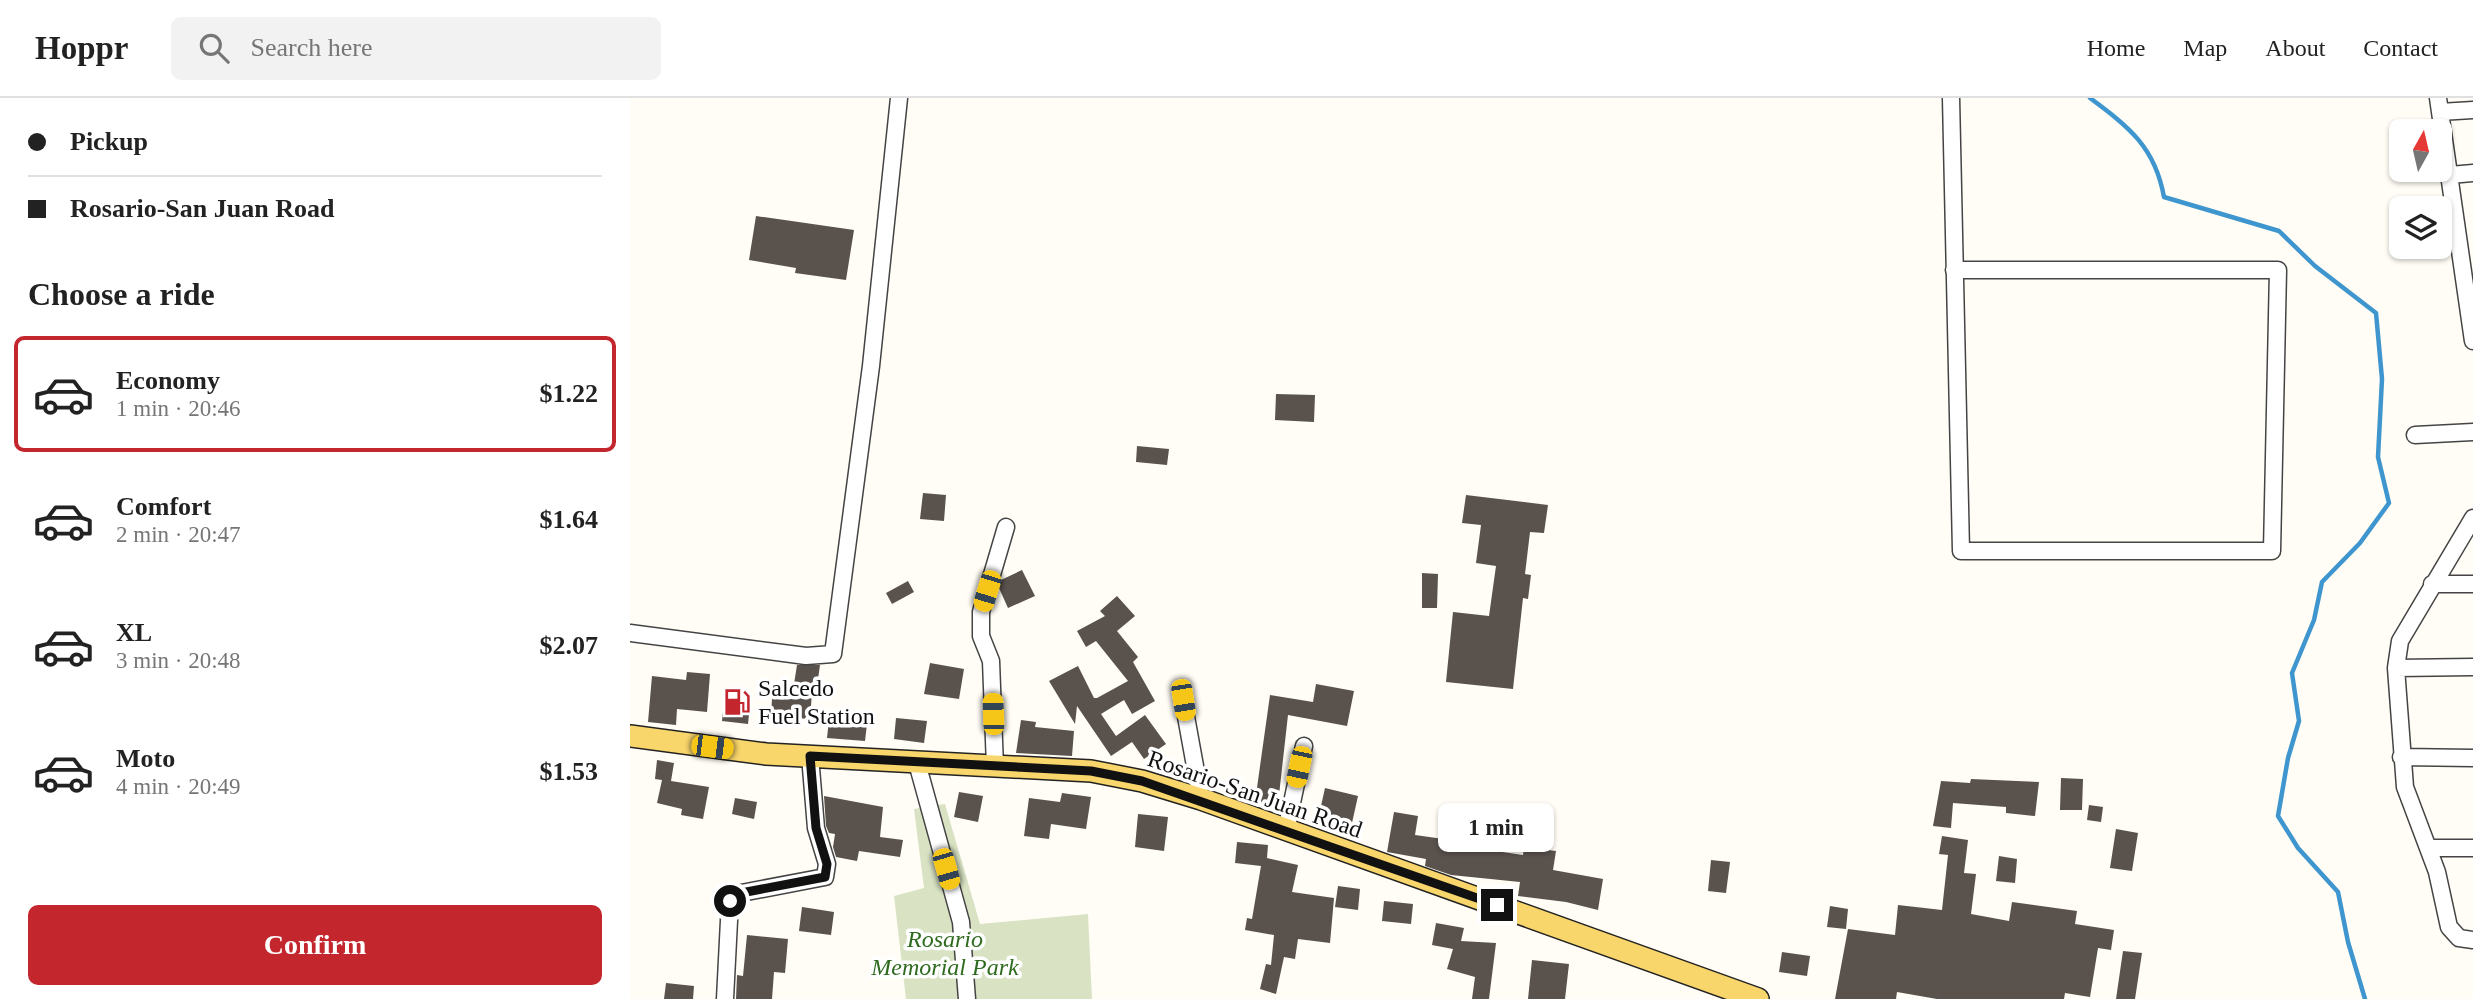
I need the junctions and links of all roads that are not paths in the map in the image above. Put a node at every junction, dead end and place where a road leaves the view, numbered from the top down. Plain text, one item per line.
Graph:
1 (900, 98) edge
2 (1951, 98) edge
3 (2439, 105) edge
4 (2473, 110) edge
5 (2473, 173) edge
6 (2452, 175) edge
7 (2452, 182) edge
8 (2466, 236) edge
9 (1954, 270) junction
10 (2471, 322) edge
11 (2473, 341) edge
12 (2473, 432) edge
13 (2415, 435) dead end
14 (2473, 518) edge
15 (1006, 527) dead end
16 (2432, 584) junction
17 (2473, 584) edge
18 (630, 632) edge
19 (2473, 667) edge
20 (2396, 668) junction
21 (1183, 700) dead end
22 (630, 736) edge
23 (1304, 746) dead end
24 (810, 756) junction
25 (2400, 757) junction
26 (2473, 758) edge
27 (917, 763) junction
28 (995, 766) junction
29 (1201, 799) junction
30 (1286, 831) junction
31 (2429, 848) junction
32 (2473, 848) edge
33 (2473, 940) edge
34 (1755, 998) edge
35 (725, 999) edge
36 (967, 999) edge

1 - 18 street
2 - 9 street
3 - 4 street
5 - 6 street
7 - 8 street
8 - 10 street
9 - 9 street
10 - 11 street
12 - 13 street
14 - 16 street
15 - 28 street
16 - 17 street
16 - 20 street
19 - 20 street
20 - 25 street
21 - 29 street
22 - 24 main road, Rosario-San Juan Road
23 - 30 street
24 - 27 main road, Rosario-San Juan Road
24 - 35 street
25 - 26 street
25 - 31 street
27 - 28 main road, Rosario-San Juan Road
27 - 36 street
28 - 29 main road, Rosario-San Juan Road
29 - 30 main road, Rosario-San Juan Road
30 - 34 main road, Rosario-San Juan Road
31 - 32 street
31 - 33 street

